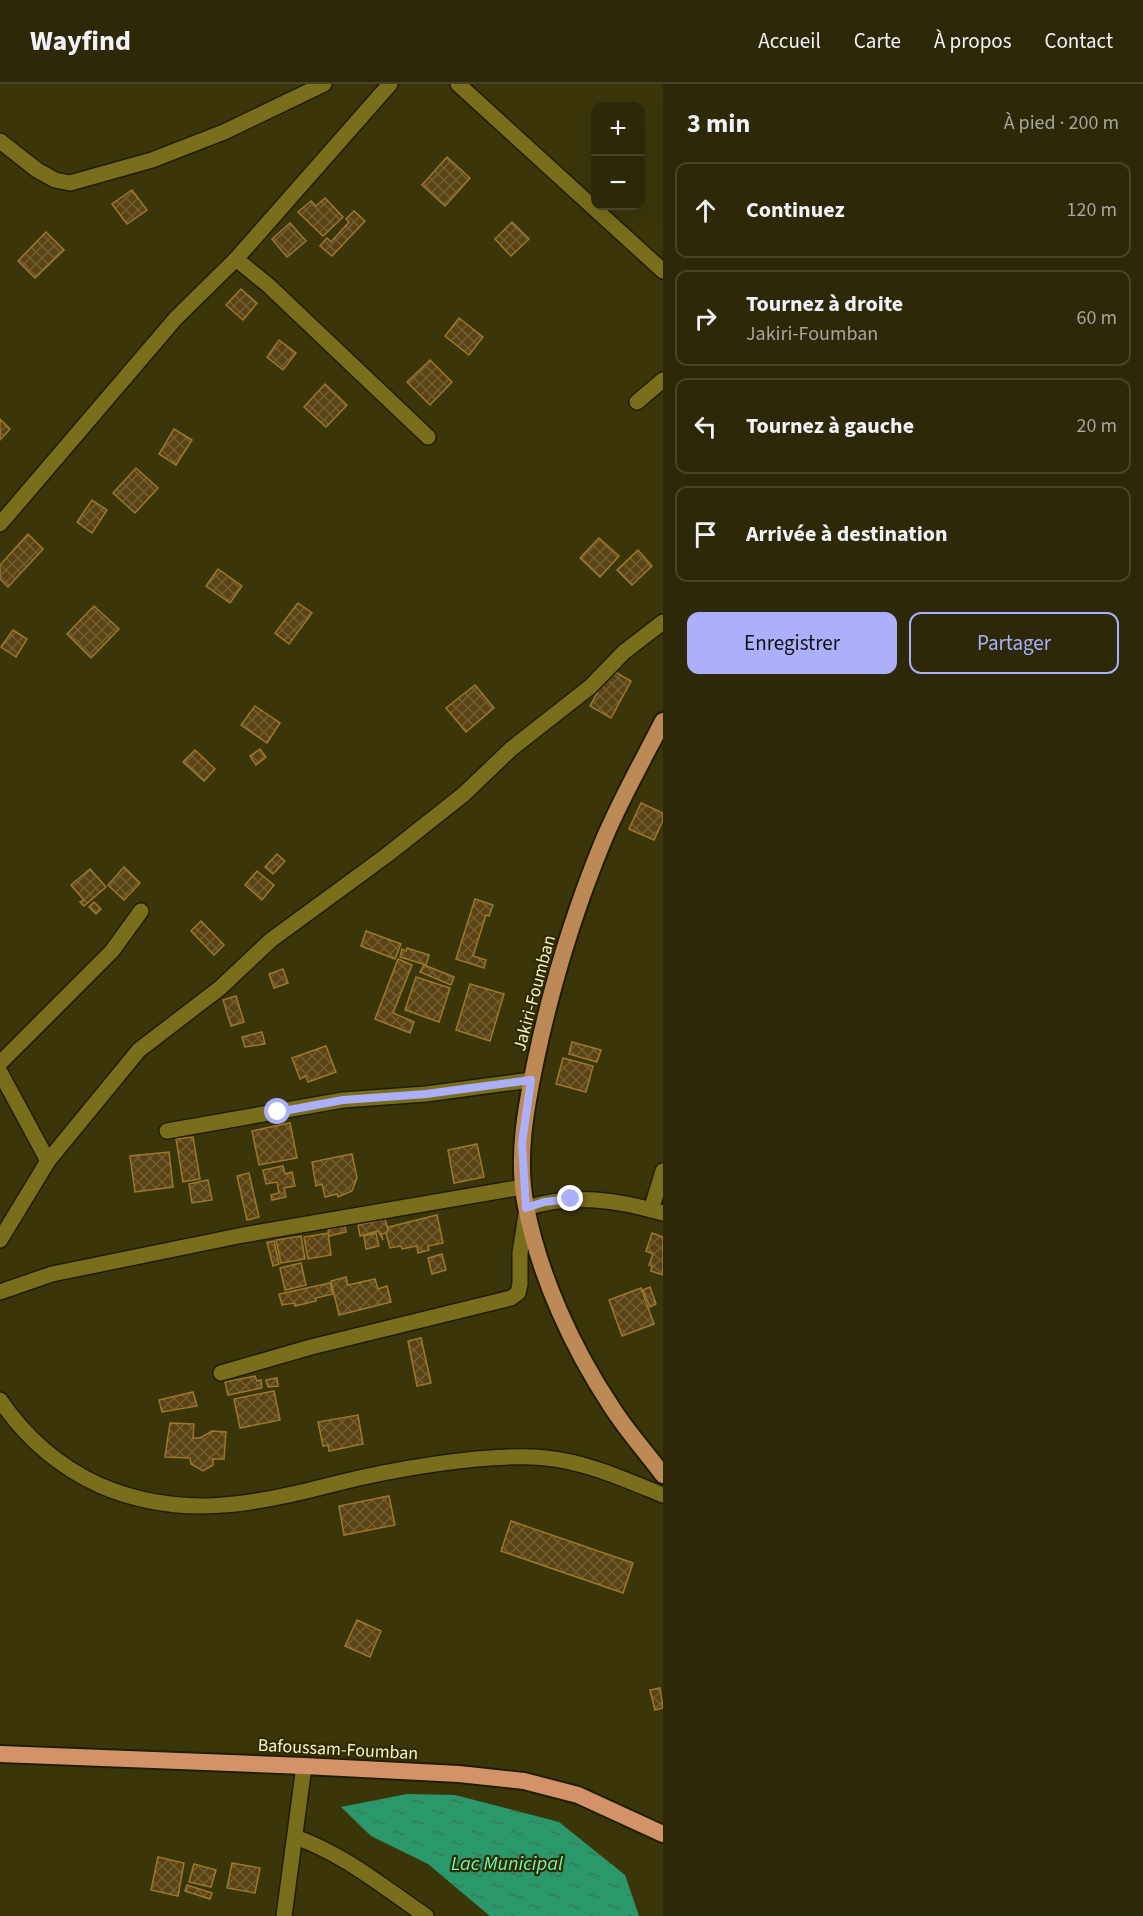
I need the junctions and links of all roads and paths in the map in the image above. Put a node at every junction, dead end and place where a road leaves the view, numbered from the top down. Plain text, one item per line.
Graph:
1 (324, 84) edge
2 (390, 84) edge
3 (458, 84) edge
4 (0, 141) edge
5 (236, 259) junction
6 (663, 270) edge
7 (663, 380) edge
8 (637, 402) dead end
9 (428, 437) dead end
10 (0, 524) edge
11 (663, 622) edge
12 (663, 721) edge
13 (141, 911) dead end
14 (0, 1062) edge
15 (0, 1072) edge
16 (531, 1080) junction
17 (167, 1131) dead end
18 (48, 1161) junction
19 (663, 1171) edge
20 (523, 1186) junction
21 (526, 1208) junction
22 (657, 1211) edge
23 (0, 1240) edge
24 (0, 1292) edge
25 (221, 1373) dead end
26 (0, 1400) edge
27 (663, 1475) edge
28 (663, 1496) edge
29 (0, 1754) edge
30 (304, 1766) junction
31 (663, 1834) edge
32 (294, 1837) junction
33 (284, 1916) edge
34 (426, 1916) edge

1 - 4 street
2 - 5 street
3 - 6 street
5 - 9 street
5 - 10 street
7 - 8 street
11 - 18 street
12 - 16 main road, Jakiri-Foumban
13 - 14 street
15 - 18 street
16 - 17 street
16 - 20 main road, Jakiri-Foumban
18 - 23 street
19 - 22 street
20 - 21 main road, Jakiri-Foumban
20 - 24 street
21 - 22 street
21 - 25 street
21 - 27 main road, Jakiri-Foumban
26 - 28 street
29 - 30 highway, Bafoussam-Foumban
30 - 31 highway, Bafoussam-Foumban
30 - 32 street
32 - 33 street
32 - 34 street

